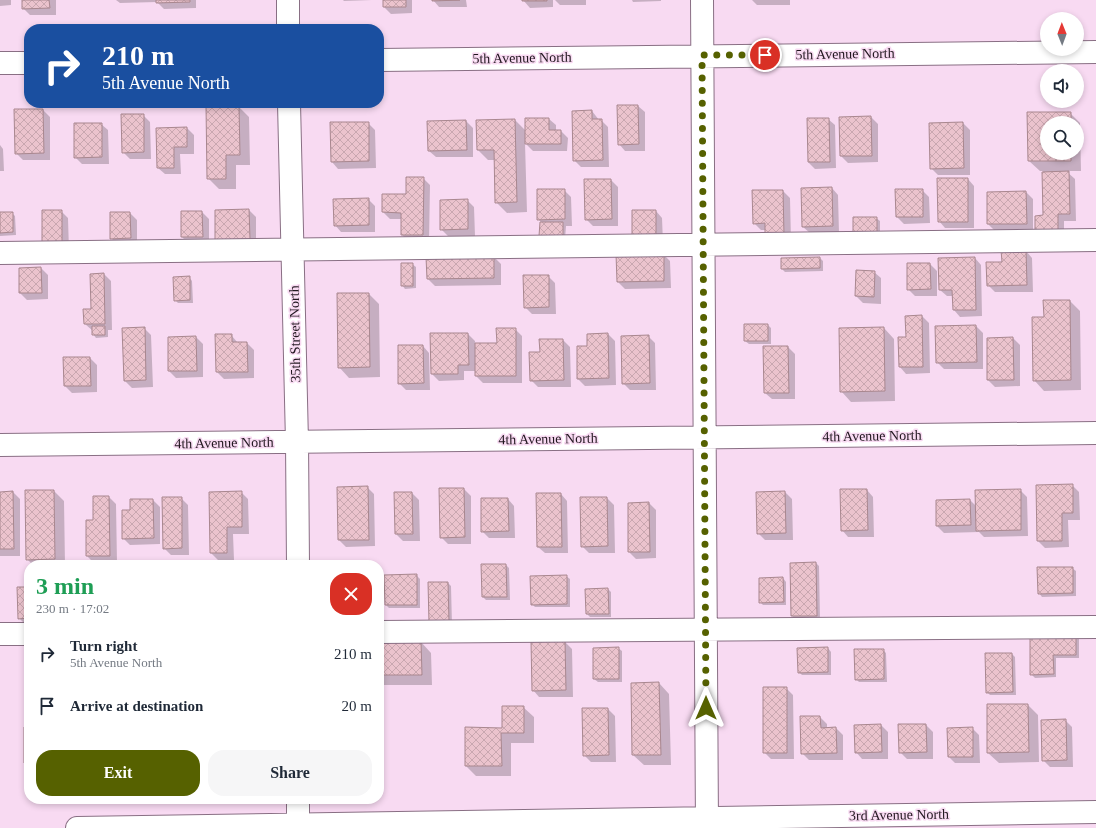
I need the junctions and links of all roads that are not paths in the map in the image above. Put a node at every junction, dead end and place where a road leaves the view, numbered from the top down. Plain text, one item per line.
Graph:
1 (288, 0) edge
2 (702, 0) edge
3 (288, 24) edge
4 (1096, 52) edge
5 (702, 55) junction
6 (384, 60) edge
7 (0, 63) edge
8 (24, 63) edge
9 (290, 108) edge
10 (1096, 240) edge
11 (703, 245) junction
12 (293, 250) junction
13 (0, 252) edge
14 (1096, 433) edge
15 (704, 438) junction
16 (297, 442) junction
17 (0, 445) edge
18 (298, 560) edge
19 (1096, 627) edge
20 (706, 629) junction
21 (384, 632) edge
22 (0, 634) edge
23 (24, 634) edge
24 (298, 804) edge
25 (1096, 812) edge
26 (707, 823) edge
27 (298, 827) edge
28 (77, 828) edge

1 - 3 street
2 - 5 street
4 - 5 street, 5th Avenue North
5 - 6 street, 5th Avenue North
5 - 11 street
7 - 8 street
9 - 12 street, 35th Street North
10 - 11 street
11 - 12 street
11 - 15 street
12 - 13 street
12 - 16 street, 35th Street North
14 - 15 street, 4th Avenue North
15 - 16 street, 4th Avenue North
15 - 20 street
16 - 17 street, 4th Avenue North
16 - 18 street, 35th Street North
19 - 20 street
20 - 21 street
20 - 26 street
22 - 23 street
24 - 27 street
25 - 26 street, 3rd Avenue North
26 - 27 street, 3rd Avenue North
27 - 28 street, 3rd Avenue North

